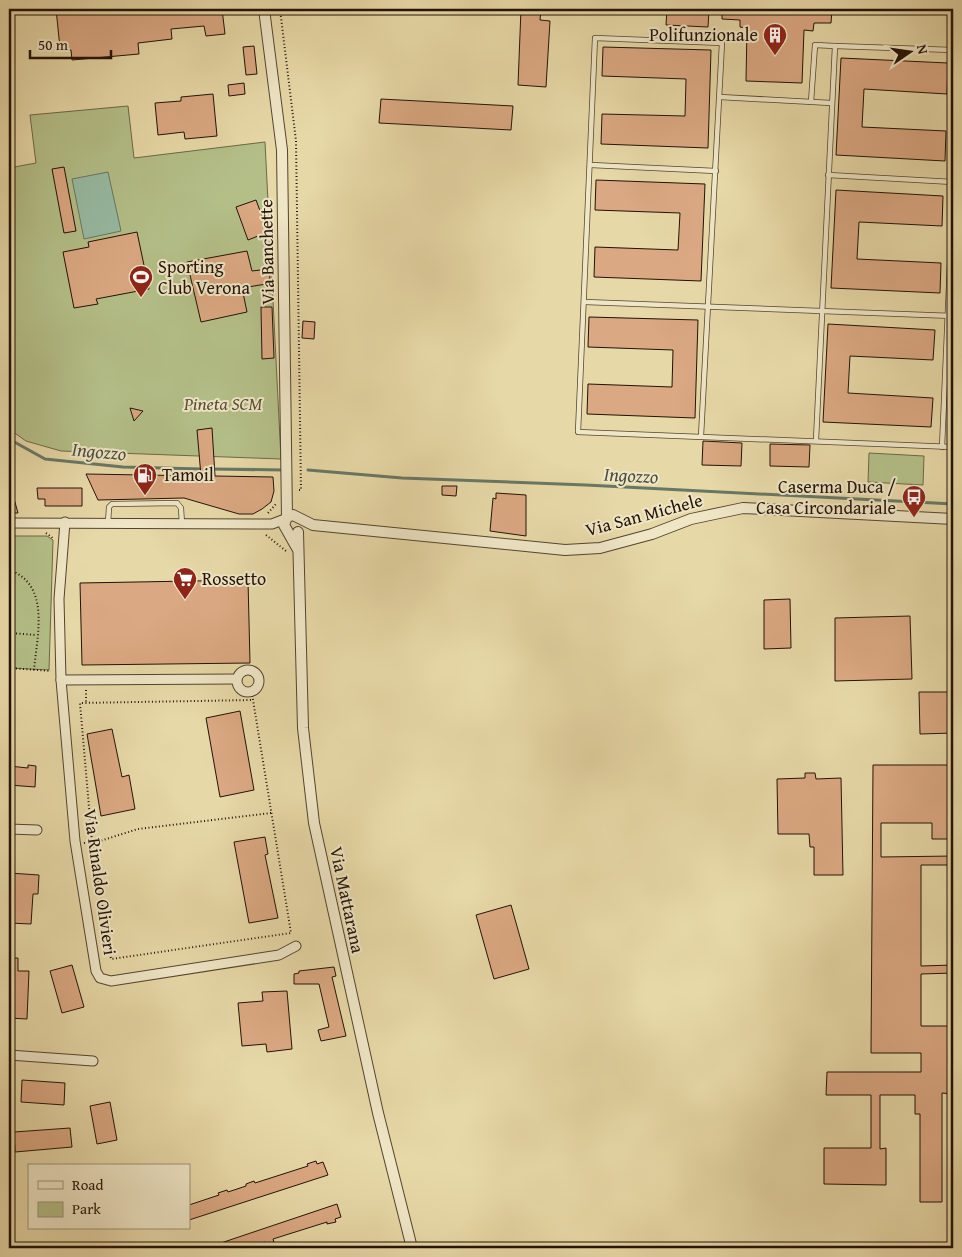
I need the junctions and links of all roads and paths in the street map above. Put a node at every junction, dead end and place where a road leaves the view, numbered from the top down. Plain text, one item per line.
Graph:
1 (264, 9) edge
2 (835, 46) junction
3 (953, 50) edge
4 (720, 97) junction
5 (811, 102) junction
6 (831, 103) junction
7 (591, 165) junction
8 (716, 171) junction
9 (828, 176) junction
10 (953, 182) edge
11 (953, 193) edge
12 (585, 302) junction
13 (709, 307) junction
14 (822, 311) junction
15 (950, 316) edge
16 (701, 436) junction
17 (816, 440) junction
18 (942, 447) junction
19 (953, 447) edge
20 (953, 518) edge
21 (65, 522) junction
22 (9, 523) edge
23 (108, 523) junction
24 (182, 524) junction
25 (293, 524) junction
26 (45, 533) dead end
27 (264, 534) dead end
28 (56, 545) dead end
29 (298, 552) junction
30 (9, 570) edge
31 (9, 633) edge
32 (37, 635) junction
33 (9, 668) edge
34 (34, 670) junction
35 (61, 676) junction
36 (237, 679) junction
37 (86, 680) junction
38 (252, 696) junction
39 (86, 703) junction
40 (272, 813) junction
41 (9, 829) edge
42 (37, 830) dead end
43 (92, 842) junction
44 (75, 845) junction
45 (296, 946) dead end
46 (9, 1055) edge
47 (93, 1061) dead end
48 (412, 1248) edge

1 - 25 street, Via Banchette
2 - 3 lane
2 - 5 lane
2 - 6 lane
4 - 5 lane
4 - 7 lane
4 - 8 lane
5 - 6 lane
6 - 9 lane
7 - 8 lane
7 - 12 lane
8 - 13 lane
9 - 10 lane
9 - 14 lane
11 - 15 lane
12 - 13 lane
12 - 16 lane
13 - 14 lane
13 - 16 lane
14 - 15 lane
14 - 17 lane
15 - 18 lane
16 - 17 lane
17 - 18 lane
18 - 19 lane
20 - 25 street, Via San Michele
21 - 22 street
21 - 23 street
21 - 35 street, Via Rinaldo Olivieri
23 - 24 street
23 - 24 lane
24 - 25 street
25 - 29 street, Via Mattarana
26 - 28 path
27 - 29 path
29 - 48 street, Via Mattarana
30 - 32 path
31 - 32 path
32 - 34 path
33 - 34 path
34 - 35 path
35 - 37 street
35 - 44 street, Via Rinaldo Olivieri
36 - 37 street
36 - 38 street
36 - 38 street
37 - 39 path
38 - 39 path
38 - 40 path
39 - 43 path
40 - 43 path
40 - 43 path
41 - 42 street
43 - 44 path
44 - 45 street, Via Rinaldo Olivieri
46 - 47 street

